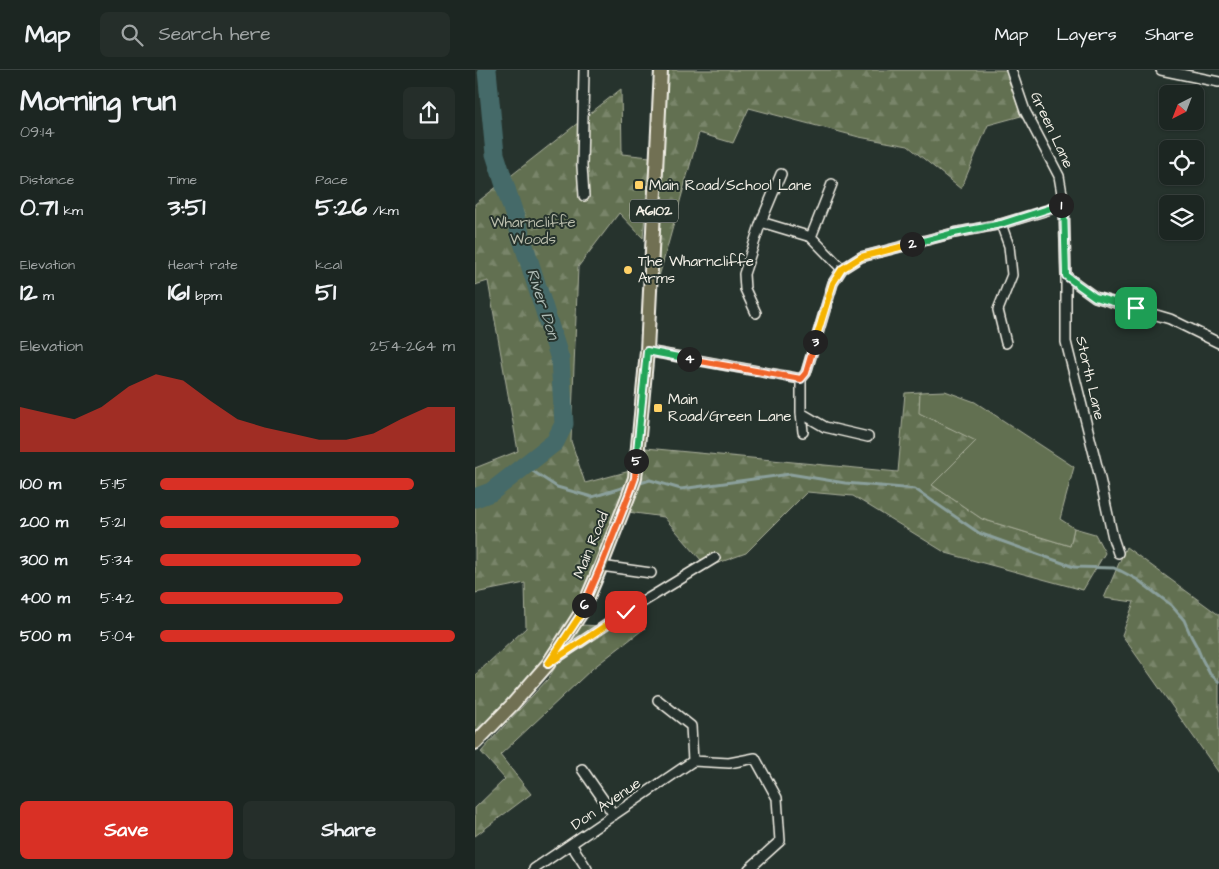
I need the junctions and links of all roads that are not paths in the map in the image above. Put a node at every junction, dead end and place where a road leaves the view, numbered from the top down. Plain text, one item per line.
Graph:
1 (584, 70) edge
2 (661, 70) edge
3 (1011, 70) edge
4 (1161, 70) edge
5 (1219, 82) edge
6 (781, 174) dead end
7 (832, 184) dead end
8 (584, 196) dead end
9 (1064, 205) junction
10 (761, 222) junction
11 (1001, 224) junction
12 (811, 237) junction
13 (842, 269) junction
14 (1066, 276) junction
15 (756, 313) dead end
16 (1006, 343) dead end
17 (1219, 343) edge
18 (647, 351) junction
19 (801, 379) junction
20 (801, 413) junction
21 (803, 432) dead end
22 (868, 437) dead end
23 (1118, 553) dead end
24 (715, 558) dead end
25 (601, 566) junction
26 (651, 573) dead end
27 (548, 664) junction
28 (658, 700) dead end
29 (475, 743) edge
30 (693, 761) junction
31 (582, 769) dead end
32 (614, 815) junction
33 (571, 844) junction
34 (534, 869) edge
35 (587, 869) edge
36 (749, 869) edge

1 - 8 street
2 - 18 main road, A6102
3 - 9 street, Green Lane
4 - 5 street
6 - 10 street
7 - 12 street
9 - 11 street
9 - 14 street, Storth Lane
10 - 12 street
10 - 15 street
11 - 13 street
11 - 16 street
12 - 13 street
13 - 19 street
14 - 17 street
14 - 23 street, Storth Lane
18 - 19 street
18 - 25 main road, Main Road / A6102
19 - 20 street
20 - 21 street
20 - 22 street
24 - 27 street
25 - 26 street
25 - 27 main road, Main Road / A6102
27 - 29 main road, Main Road / A6102
28 - 30 street
30 - 32 street, Don Avenue
30 - 36 street
31 - 32 street
32 - 33 street, Don Avenue
33 - 34 street, Don Avenue
33 - 35 street

